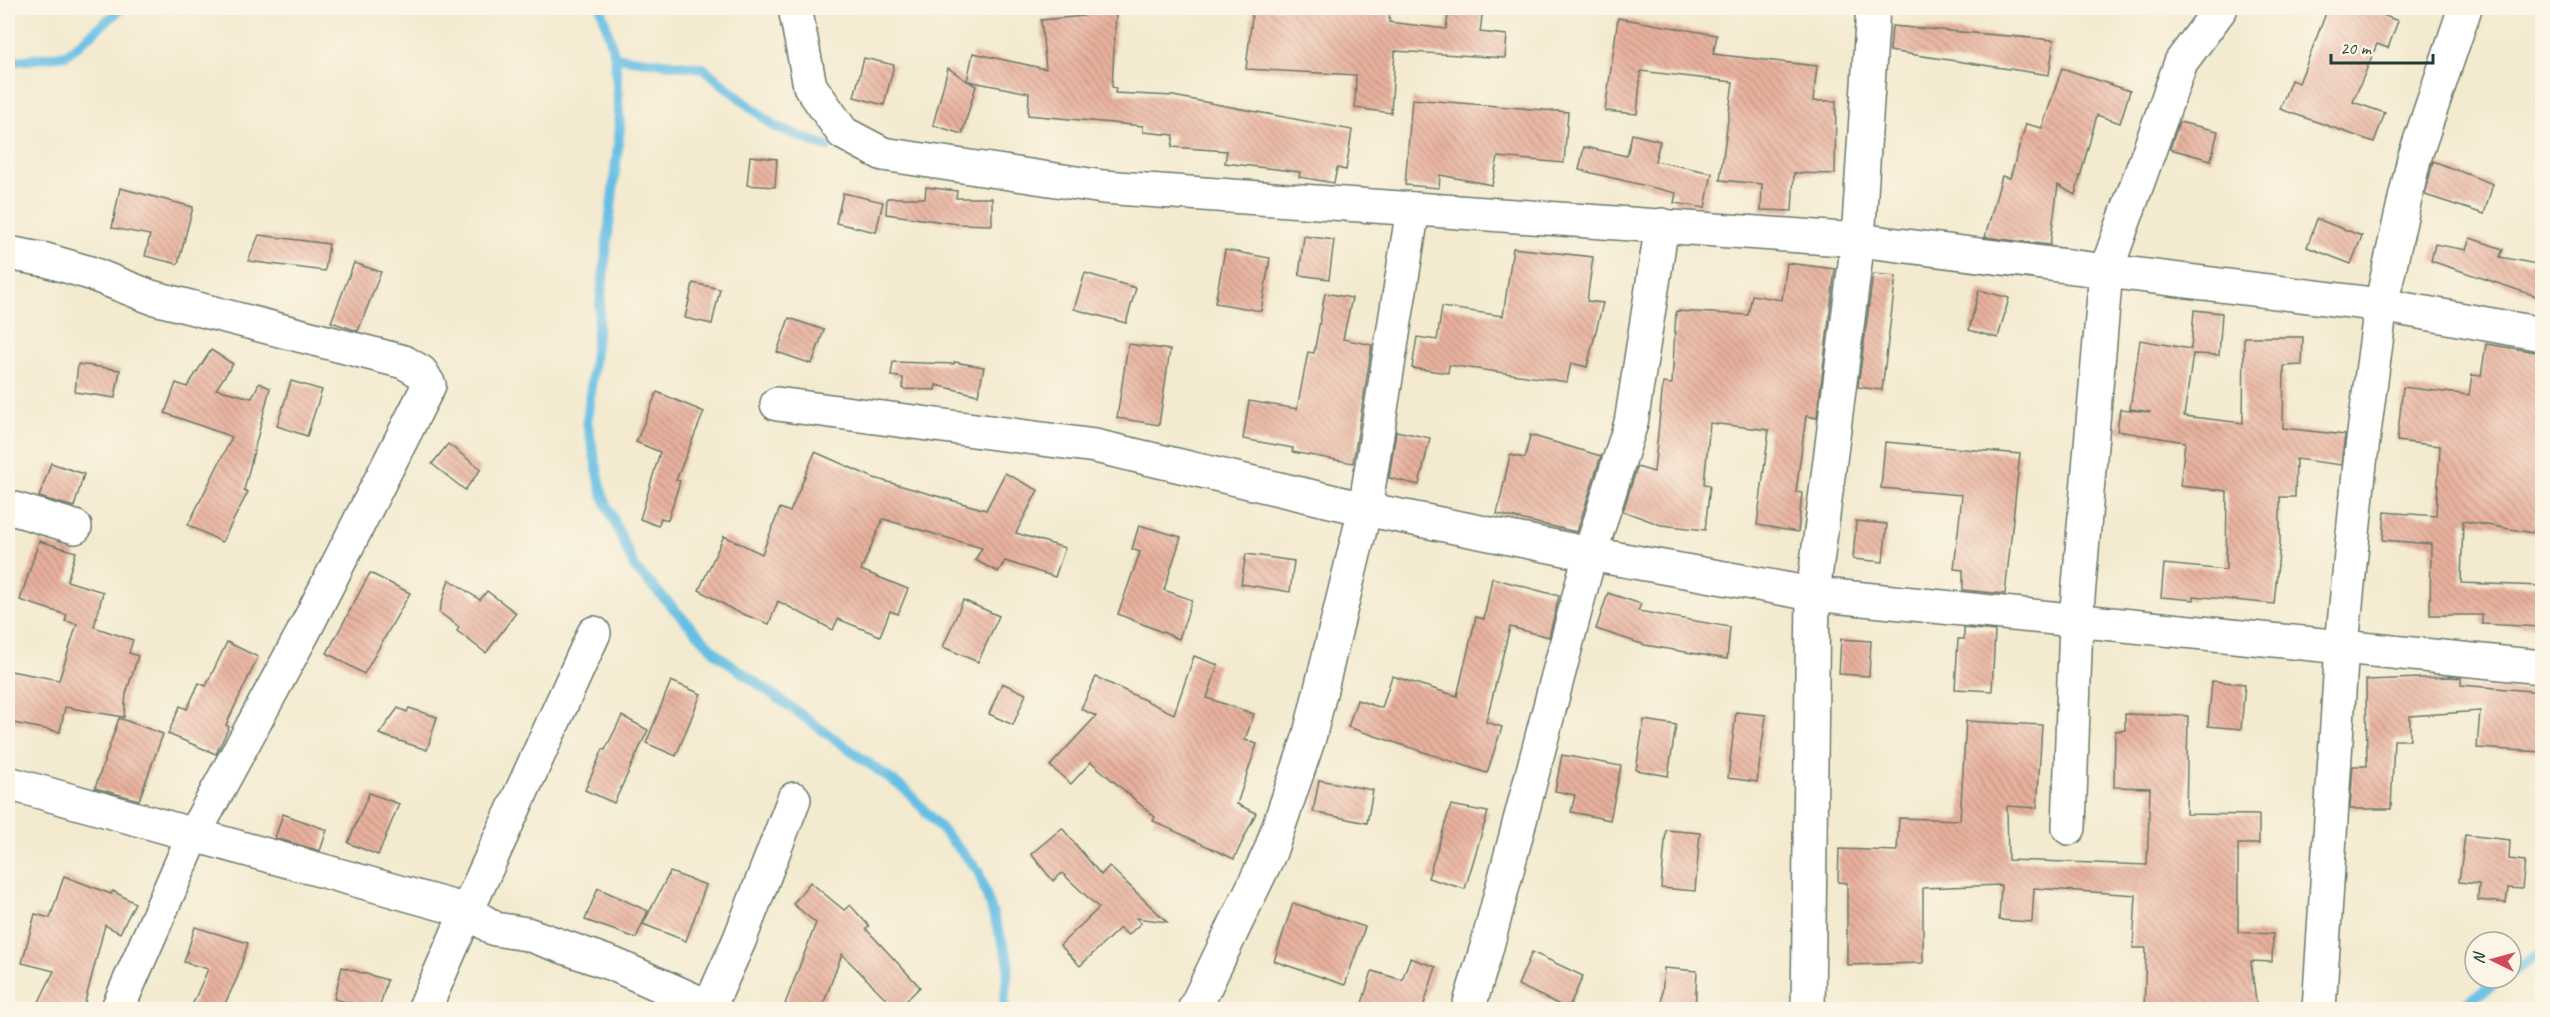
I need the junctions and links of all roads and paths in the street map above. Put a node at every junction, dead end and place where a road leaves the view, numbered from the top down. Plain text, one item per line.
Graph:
1 (795, 8) edge
2 (1869, 8) edge
3 (2221, 8) edge
4 (2464, 8) edge
5 (1413, 209) junction
6 (1662, 225) junction
7 (1858, 240) junction
8 (8, 253) edge
9 (2106, 271) junction
10 (2381, 305) junction
11 (2542, 334) edge
12 (777, 404) dead end
13 (8, 507) edge
14 (1365, 508) junction
15 (75, 527) dead end
16 (1590, 554) junction
17 (1813, 594) junction
18 (2076, 620) junction
19 (594, 633) dead end
20 (2342, 645) junction
21 (2542, 667) edge
22 (8, 783) edge
23 (794, 799) dead end
24 (2069, 828) dead end
25 (194, 834) junction
26 (467, 911) junction
27 (711, 1008) edge
28 (117, 1010) edge
29 (424, 1010) edge
30 (1194, 1010) edge
31 (1468, 1010) edge
32 (1808, 1010) edge
33 (2319, 1010) edge

1 - 5 street
2 - 7 street
3 - 9 street
4 - 10 street
5 - 6 street
5 - 14 street
6 - 7 street
6 - 16 street
7 - 9 street
7 - 17 street
8 - 25 street
9 - 10 street
9 - 18 street
10 - 11 street
10 - 20 street
12 - 14 street
13 - 15 street
14 - 16 street
14 - 30 street
16 - 17 street
16 - 31 street
17 - 18 street
17 - 32 street
18 - 20 street
18 - 24 street
19 - 26 street
20 - 21 street
20 - 33 street
22 - 25 street
23 - 27 street
25 - 26 street
25 - 28 street
26 - 27 street
26 - 29 street

